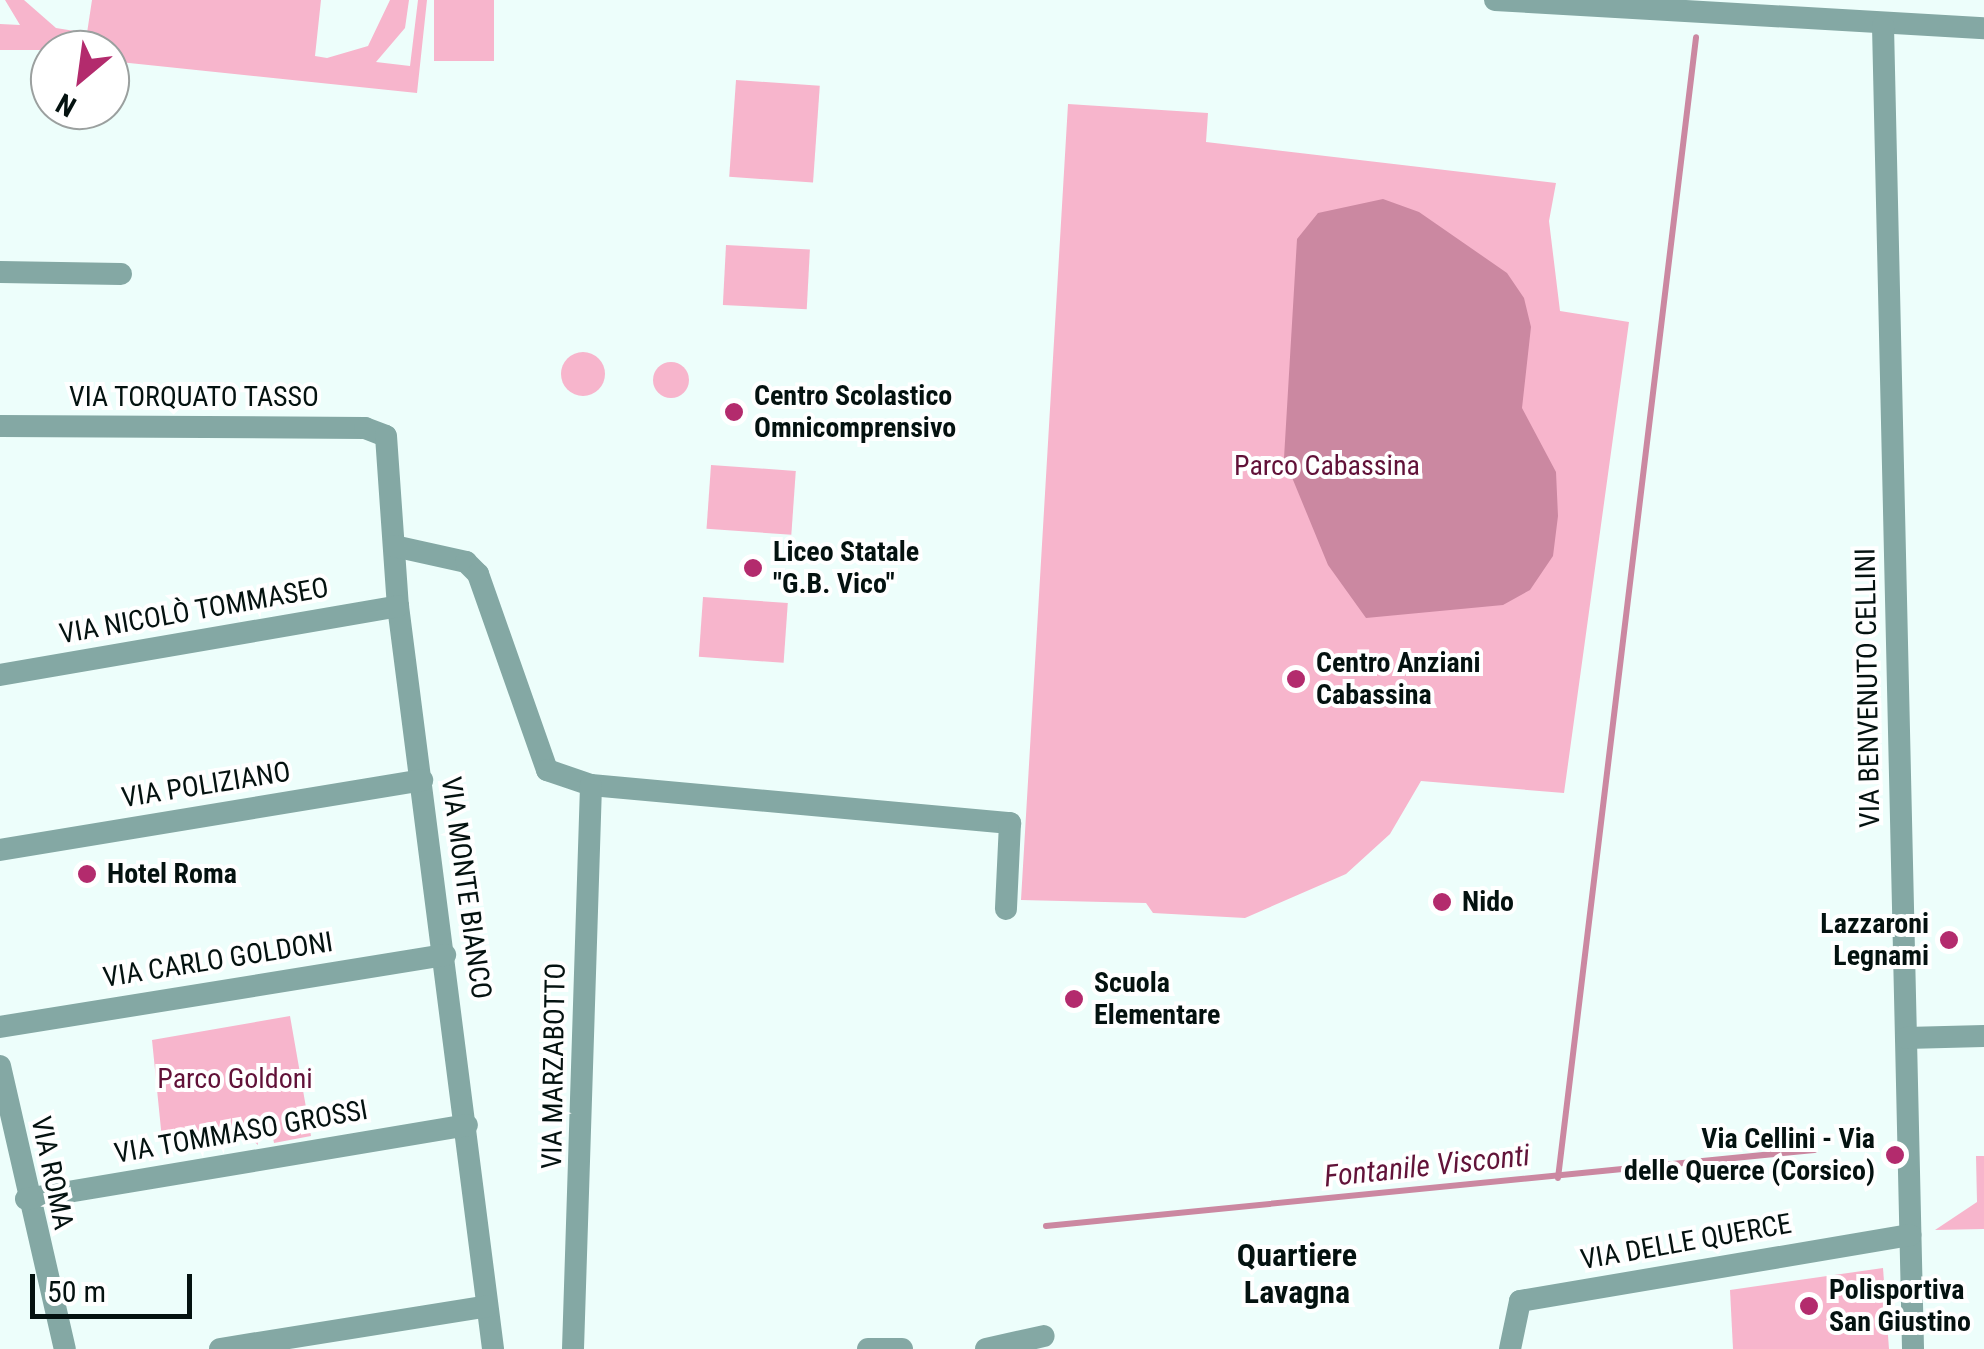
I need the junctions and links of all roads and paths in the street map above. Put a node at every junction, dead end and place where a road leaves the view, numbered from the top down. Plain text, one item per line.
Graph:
1 (1495, 0) edge
2 (1882, 26) junction
3 (1984, 28) edge
4 (0, 272) edge
5 (121, 274) dead end
6 (0, 426) edge
7 (386, 436) joint
8 (394, 546) junction
9 (398, 606) junction
10 (0, 675) edge
11 (422, 780) junction
12 (591, 784) junction
13 (0, 850) edge
14 (1006, 909) dead end
15 (445, 955) junction
16 (0, 1027) edge
17 (1984, 1036) edge
18 (1906, 1038) junction
19 (0, 1066) edge
20 (467, 1125) junction
21 (10, 1169) edge
22 (26, 1199) junction
23 (1910, 1236) junction
24 (487, 1306) junction
25 (1044, 1336) dead end
26 (66, 1349) edge
27 (220, 1349) edge
28 (493, 1349) edge
29 (573, 1349) edge
30 (868, 1349) edge
31 (902, 1349) edge
32 (986, 1349) edge
33 (1510, 1349) edge
34 (1913, 1349) edge

1 - 2 street
2 - 3 street
2 - 18 street, VIA BENVENUTO CELLINI
4 - 5 street
6 - 7 street, VIA TORQUATO TASSO
7 - 8 street, VIA MONTE BIANCO
8 - 9 street, VIA MONTE BIANCO
8 - 12 street
9 - 10 street, VIA NICOLÒ TOMMASEO
9 - 11 street, VIA MONTE BIANCO
11 - 13 street, VIA POLIZIANO
11 - 15 street, VIA MONTE BIANCO
12 - 14 street
12 - 29 street, VIA MARZABOTTO
15 - 16 street, VIA CARLO GOLDONI
15 - 20 street, VIA MONTE BIANCO
17 - 18 street
18 - 23 street, VIA BENVENUTO CELLINI
19 - 21 street, VIA ROMA
20 - 22 street, VIA TOMMASO GROSSI
20 - 24 street, VIA MONTE BIANCO
21 - 22 street, VIA ROMA
22 - 26 street, VIA ROMA
23 - 33 street, VIA DELLE QUERCE
23 - 34 street, VIA BENVENUTO CELLINI
24 - 27 street
24 - 28 street, VIA MONTE BIANCO
25 - 32 street
30 - 31 street

